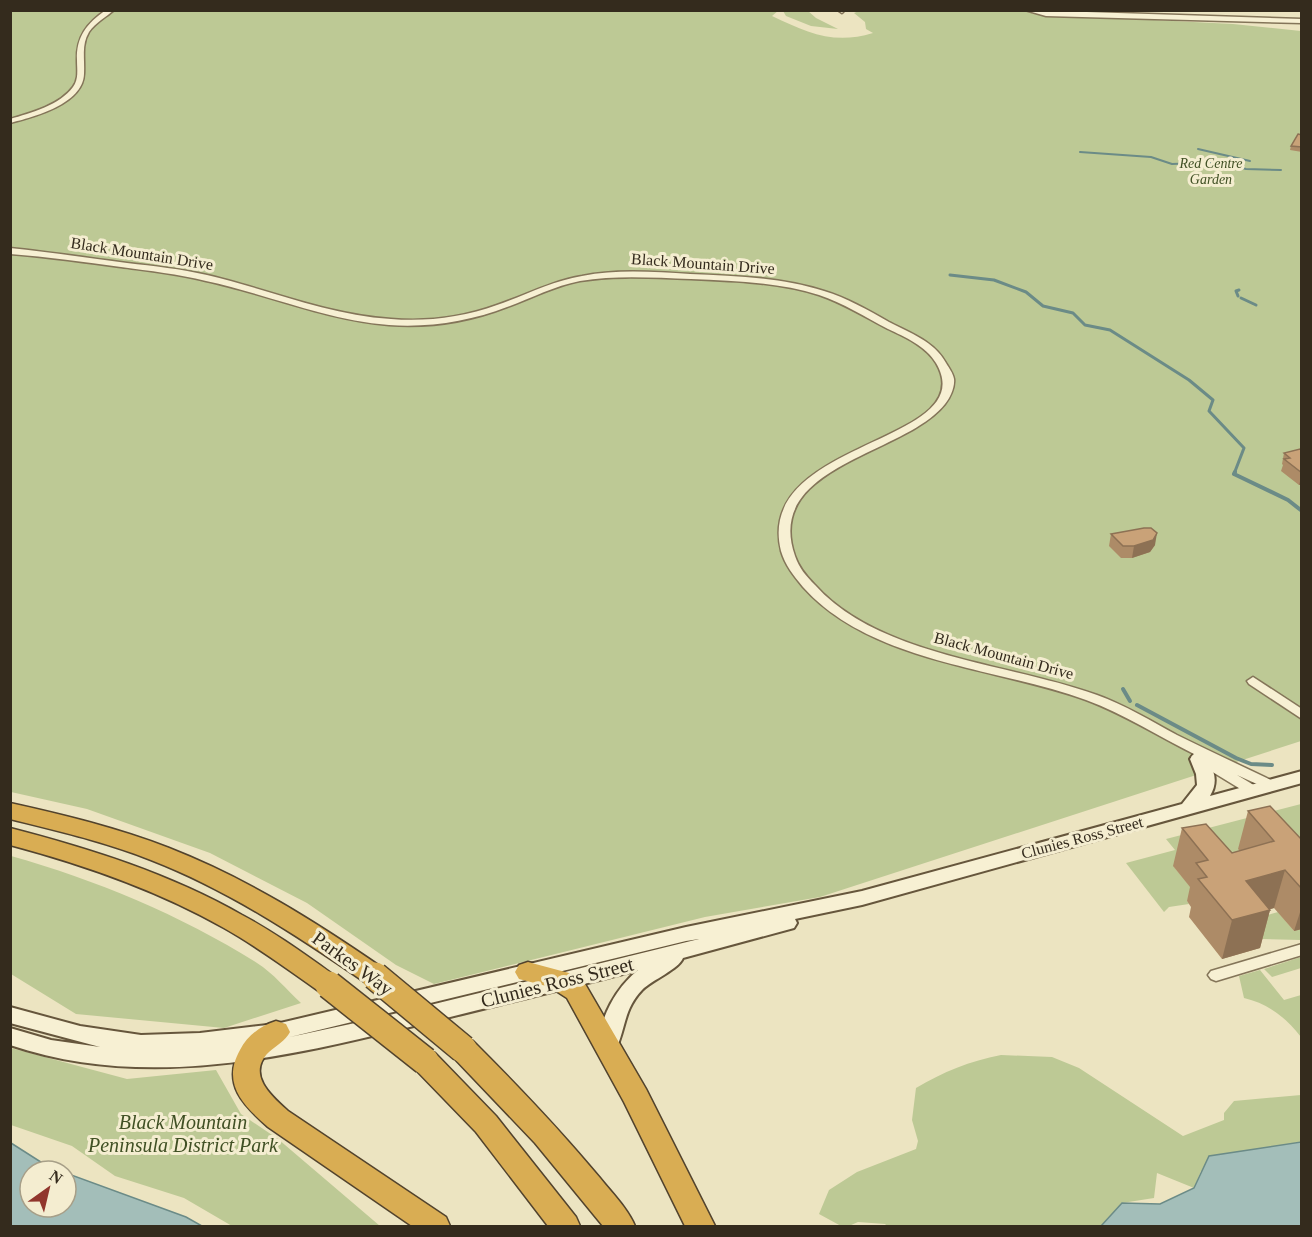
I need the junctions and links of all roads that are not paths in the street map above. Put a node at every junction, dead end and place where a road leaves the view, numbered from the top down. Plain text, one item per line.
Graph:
1 (111, 10) edge
2 (1028, 10) edge
3 (1302, 21) edge
4 (10, 121) edge
5 (10, 251) edge
6 (1253, 681) dead end
7 (1302, 715) edge
8 (1193, 752) junction
9 (1302, 777) edge
10 (1270, 785) junction
11 (1252, 790) junction
12 (1188, 808) junction
13 (10, 811) edge
14 (10, 836) edge
15 (862, 898) junction
16 (701, 947) junction
17 (1302, 949) edge
18 (528, 972) junction
19 (1216, 975) dead end
20 (564, 981) junction
21 (10, 1015) edge
22 (276, 1032) junction
23 (10, 1036) edge
24 (607, 1045) junction
25 (250, 1054) junction
26 (435, 1227) edge
27 (565, 1227) edge
28 (620, 1227) edge
29 (700, 1227) edge

1 - 4 street
2 - 3 street
5 - 8 street, Black Mountain Drive
6 - 7 street
8 - 10 street, Black Mountain Drive
8 - 11 street, Black Mountain Drive
8 - 12 street
9 - 10 street, Clunies Ross Street
10 - 11 street, Clunies Ross Street
11 - 12 street, Clunies Ross Street
12 - 15 street, Clunies Ross Street
13 - 28 highway, Parkes Way, bridge
14 - 27 highway, Parkes Way, bridge
15 - 16 street, Clunies Ross Street
15 - 18 street, Clunies Ross Street
16 - 20 street, Clunies Ross Street
16 - 24 street
17 - 19 street
18 - 20 highway
18 - 22 street, Clunies Ross Street
20 - 24 highway
20 - 25 street, Clunies Ross Street
21 - 22 street, Clunies Ross Street
22 - 25 highway
23 - 25 street, Clunies Ross Street
24 - 29 highway
25 - 26 highway

